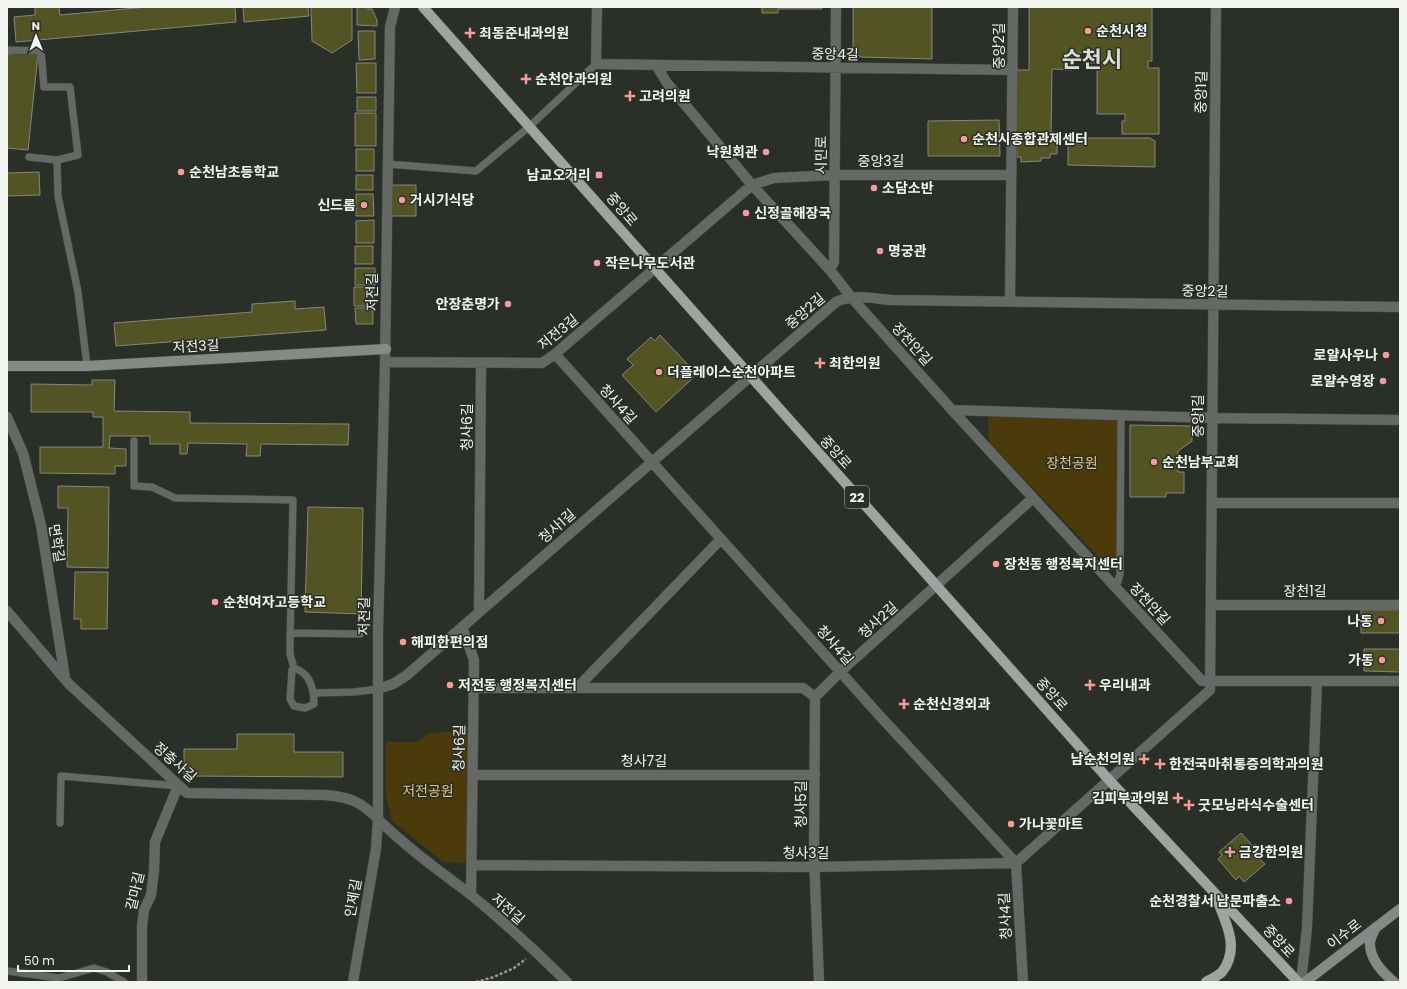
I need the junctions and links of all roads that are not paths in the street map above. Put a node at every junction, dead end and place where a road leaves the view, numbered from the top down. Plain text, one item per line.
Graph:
1 (395, 7) edge
2 (423, 7) edge
3 (597, 7) edge
4 (836, 7) edge
5 (1013, 7) edge
6 (1216, 7) edge
7 (7, 50) edge
8 (596, 64) junction
9 (656, 65) junction
10 (836, 68) junction
11 (1013, 70) junction
12 (530, 126) junction
13 (29, 157) dead end
14 (57, 160) junction
15 (387, 164) junction
16 (1011, 174) junction
17 (835, 175) junction
18 (752, 185) junction
19 (654, 267) junction
20 (830, 270) junction
21 (851, 297) junction
22 (1010, 301) junction
23 (1213, 305) junction
24 (1400, 307) edge
25 (386, 349) junction
26 (555, 354) junction
27 (386, 362) junction
28 (481, 363) junction
29 (7, 366) edge
30 (87, 366) junction
31 (750, 377) junction
32 (952, 410) junction
33 (1121, 415) junction
34 (7, 417) edge
35 (1212, 418) junction
36 (1400, 420) edge
37 (134, 441) dead end
38 (652, 462) junction
39 (1033, 498) junction
40 (1212, 503) junction
41 (1400, 503) edge
42 (721, 539) junction
43 (937, 586) junction
44 (1116, 588) junction
45 (1211, 605) junction
46 (1400, 605) edge
47 (7, 610) edge
48 (480, 611) junction
49 (462, 628) junction
50 (290, 633) junction
51 (360, 634) dead end
52 (294, 668) junction
53 (840, 672) junction
54 (65, 678) junction
55 (1210, 681) junction
56 (1400, 681) edge
57 (1316, 682) junction
58 (475, 688) junction
59 (576, 688) junction
60 (378, 689) junction
61 (314, 693) junction
62 (815, 697) junction
63 (473, 775) junction
64 (815, 775) junction
65 (1109, 780) junction
66 (178, 786) junction
67 (378, 819) junction
68 (60, 823) dead end
69 (1016, 863) junction
70 (471, 865) junction
71 (815, 867) junction
72 (1214, 892) junction
73 (471, 895) junction
74 (1400, 909) edge
75 (1376, 927) junction
76 (7, 971) edge
77 (124, 982) edge
78 (142, 982) edge
79 (354, 982) edge
80 (567, 982) edge
81 (818, 982) edge
82 (1023, 982) edge
83 (1206, 982) edge
84 (1298, 982) edge
85 (1301, 982) edge
86 (1305, 982) edge
87 (1394, 982) edge

1 - 15 street, 저전길
2 - 12 main road, 중앙로 / 22
3 - 8 street
4 - 10 street, 시민로
5 - 11 street, 중앙2길
6 - 23 street, 중앙1길
7 - 14 lane
8 - 9 street, 중앙4길
8 - 12 lane
9 - 10 street, 중앙4길
9 - 18 street
10 - 11 street, 중앙4길
10 - 17 street, 시민로
11 - 16 street, 중앙2길
12 - 15 lane
12 - 19 main road, 중앙로 / 22
13 - 14 lane
14 - 30 lane
15 - 25 street, 저전길
16 - 17 street, 중앙3길
16 - 22 street, 중앙2길
17 - 18 street, 중앙3길
17 - 20 street, 시민로
18 - 19 street, 중앙3길
18 - 20 street
19 - 26 street, 저전3길
19 - 31 main road, 중앙로 / 22
20 - 21 street
21 - 22 street, 중앙2길
21 - 31 street, 중앙2길
21 - 32 street, 장천안길
22 - 23 street, 중앙2길
23 - 24 street, 중앙2길
23 - 35 street, 중앙1길
25 - 27 street, 저전길
25 - 30 street, 저전3길
26 - 28 street, 저전3길
26 - 38 street, 청사4길
27 - 28 street, 저전3길
27 - 60 street, 저전길
28 - 48 street, 청사6길
29 - 30 street, 저전3길
31 - 38 street, 청사1길
31 - 43 main road, 중앙로 / 22
32 - 33 street
32 - 39 street, 장천안길
33 - 35 street
33 - 44 lane
34 - 54 street, 면학길
35 - 36 street
35 - 40 street, 중앙1길
37 - 50 lane
38 - 42 street, 청사4길
38 - 48 street, 청사1길
39 - 43 street, 청사2길
39 - 44 street, 장천안길
40 - 41 street
40 - 45 street, 중앙1길
42 - 53 street, 청사4길
42 - 59 street
43 - 53 street, 청사2길
43 - 65 main road, 중앙로 / 22
44 - 55 street, 장천안길
45 - 46 street, 장천1길
45 - 55 street, 중앙1길
47 - 54 street, 정충사길
48 - 49 street, 청사1길
49 - 58 street, 청사6길
49 - 60 street, 청사1길
50 - 51 lane
50 - 52 lane
52 - 61 lane
52 - 61 lane
53 - 62 street, 청사2길
53 - 69 street, 청사4길
54 - 66 street, 정충사길
55 - 57 street, 장천안길
55 - 65 street, 중앙1길
56 - 57 street, 장천안길
57 - 85 street
58 - 59 street
58 - 63 street, 청사6길
59 - 62 street
60 - 61 lane
60 - 67 street, 저전길
62 - 64 street, 청사5길
63 - 64 street, 청사7길
63 - 70 street, 청사6길
64 - 71 street, 청사5길
65 - 69 street
65 - 72 main road, 중앙로 / 22
66 - 67 street, 정충사길
66 - 68 lane
66 - 78 street, 갈마길
67 - 73 street, 저전길
67 - 79 street, 인제길
69 - 71 street, 청사3길
69 - 82 street, 청사4길
70 - 71 street, 청사3길
70 - 73 street, 청사6길
71 - 81 street, 청사5길
72 - 83 main road
72 - 84 main road, 중앙로 / 22
73 - 80 street, 저전길
74 - 75 street, 이수로
75 - 86 street, 이수로
75 - 87 street
76 - 77 lane

